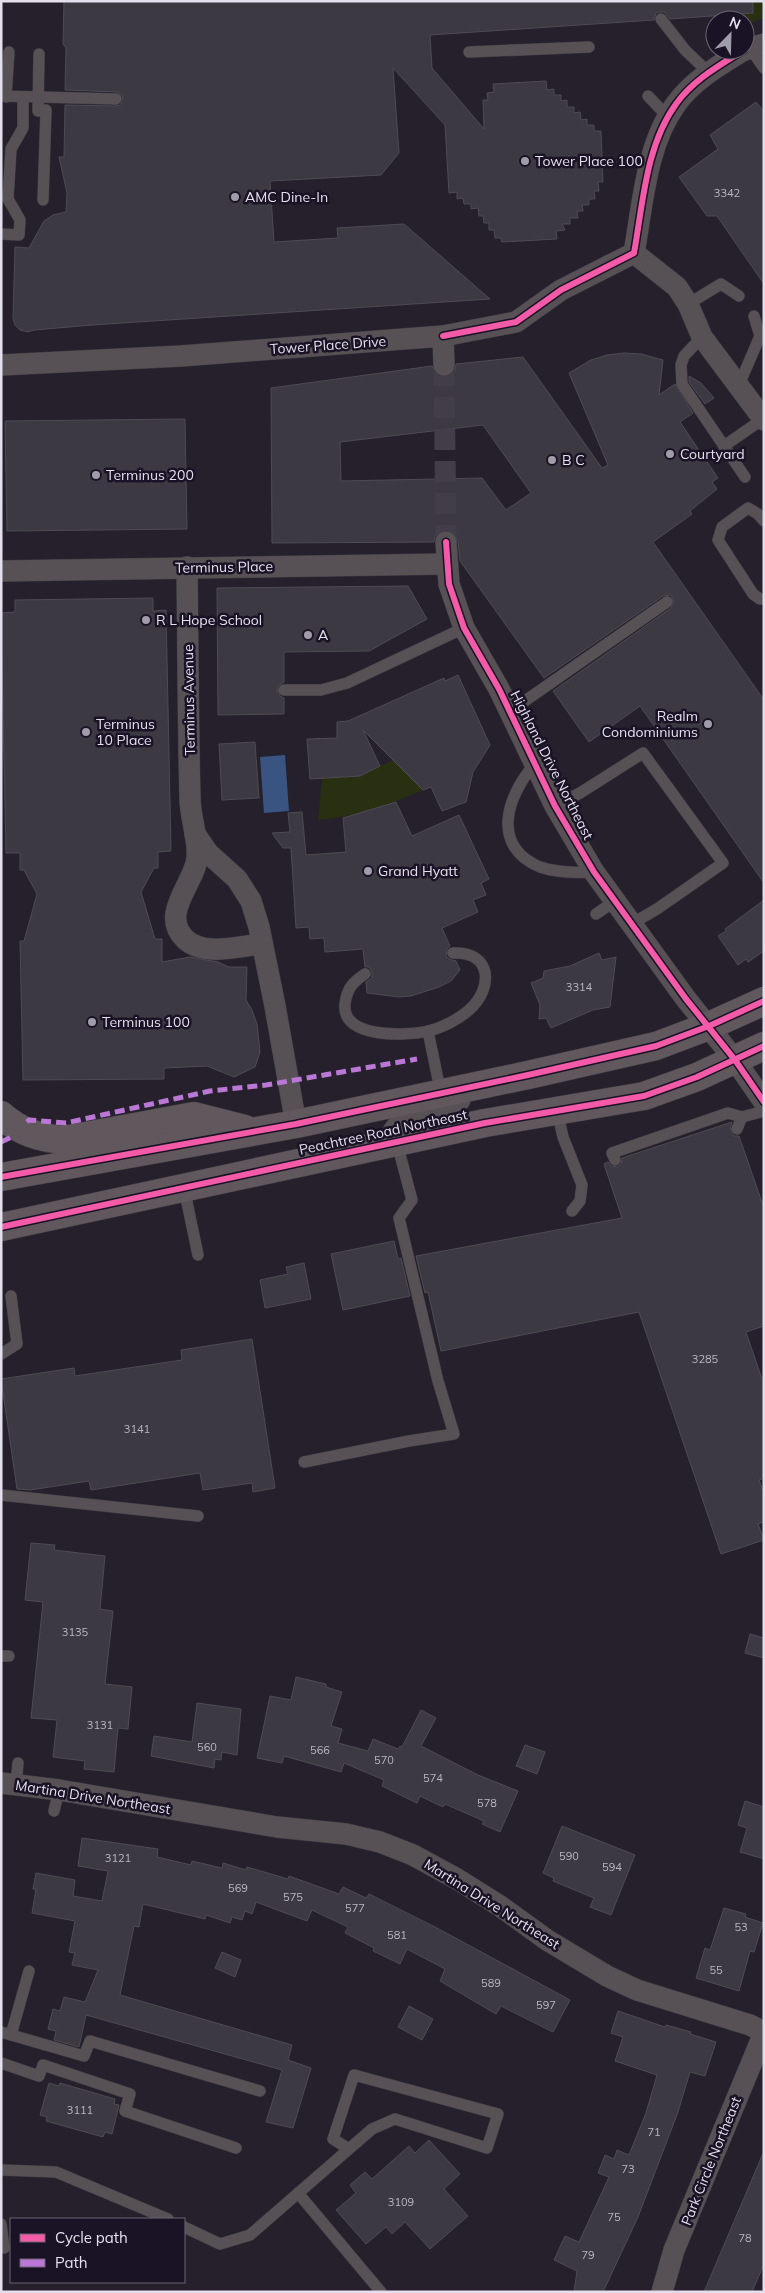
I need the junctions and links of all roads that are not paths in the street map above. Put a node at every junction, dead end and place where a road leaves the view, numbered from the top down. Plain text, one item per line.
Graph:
1 (661, 20) dead end
2 (589, 48) dead end
3 (10, 52) dead end
4 (469, 52) dead end
5 (39, 54) dead end
6 (755, 54) edge
7 (730, 60) edge
8 (764, 68) edge
9 (708, 72) junction
10 (648, 96) dead end
11 (4, 97) edge
12 (23, 98) junction
13 (38, 98) junction
14 (116, 99) dead end
15 (668, 117) junction
16 (43, 200) dead end
17 (1, 234) edge
18 (634, 253) junction
19 (739, 296) dead end
20 (688, 304) junction
21 (754, 316) dead end
22 (443, 336) junction
23 (702, 337) junction
24 (1, 364) edge
25 (444, 365) tunnel mouth
26 (739, 385) junction
27 (763, 420) edge
28 (724, 446) junction
29 (744, 477) dead end
30 (764, 521) edge
31 (446, 542) tunnel mouth
32 (446, 564) junction
33 (187, 567) junction
34 (1, 571) edge
35 (764, 599) edge
36 (667, 602) dead end
37 (464, 628) junction
38 (565, 658) dead end
39 (573, 668) junction
40 (284, 690) dead end
41 (509, 712) junction
42 (534, 765) junction
43 (555, 806) junction
44 (194, 833) junction
45 (594, 872) junction
46 (615, 901) junction
47 (596, 914) dead end
48 (631, 924) junction
49 (262, 944) junction
50 (453, 953) dead end
51 (365, 974) dead end
52 (764, 1001) edge
53 (708, 1026) junction
54 (428, 1031) junction
55 (764, 1046) edge
56 (734, 1060) junction
57 (528, 1075) junction
58 (441, 1094) junction
59 (764, 1102) edge
60 (557, 1111) junction
61 (764, 1111) edge
62 (1, 1115) edge
63 (742, 1116) junction
64 (296, 1124) junction
65 (737, 1129) dead end
66 (254, 1132) junction
67 (398, 1143) junction
68 (615, 1160) dead end
69 (1, 1177) edge
70 (184, 1188) junction
71 (572, 1211) dead end
72 (1, 1227) edge
73 (198, 1255) dead end
74 (11, 1296) dead end
75 (1, 1354) edge
76 (304, 1462) dead end
77 (1, 1495) edge
78 (198, 1516) dead end
79 (12, 1777) edge
80 (59, 1790) junction
81 (54, 1811) dead end
82 (28, 1971) dead end
83 (6, 2033) edge
84 (764, 2033) edge
85 (1, 2063) edge
86 (260, 2091) dead end
87 (236, 2148) dead end
88 (349, 2149) junction
89 (1, 2170) edge
90 (298, 2193) junction
91 (166, 2218) edge
92 (1, 2224) edge
93 (185, 2227) edge
94 (4, 2248) dead end
95 (381, 2292) edge
96 (662, 2292) edge

1 - 9 lane
2 - 4 lane
3 - 11 lane
5 - 13 lane
6 - 8 lane
7 - 9 street
9 - 15 street
10 - 15 lane
11 - 12 lane
12 - 13 lane
12 - 17 lane
13 - 14 lane
13 - 16 lane
15 - 18 street
18 - 20 street
18 - 22 street, Tower Place Drive
19 - 20 lane
20 - 23 street
21 - 26 lane
22 - 24 street, Tower Place Drive
22 - 25 street
23 - 26 street
23 - 28 lane
26 - 27 street
27 - 28 lane
28 - 29 lane
30 - 35 lane
31 - 32 street, Highland Drive Northeast
32 - 33 street, Terminus Place
32 - 37 street, Highland Drive Northeast
33 - 34 street, Terminus Place
33 - 44 street, Terminus Avenue
36 - 39 lane
37 - 40 lane
37 - 41 street, Highland Drive Northeast
38 - 39 lane
39 - 41 lane
41 - 42 street, Highland Drive Northeast
42 - 43 street, Highland Drive Northeast
42 - 45 lane
43 - 45 street, Highland Drive Northeast
43 - 48 lane
44 - 49 street, Terminus Avenue
44 - 49 street, Terminus Avenue
45 - 46 street, Highland Drive Northeast
46 - 47 lane
46 - 48 street, Highland Drive Northeast
48 - 53 street, Highland Drive Northeast
49 - 64 street, Terminus Avenue
50 - 54 lane
51 - 54 lane
52 - 53 highway, Peachtree Road Northeast
53 - 56 street, Highland Drive Northeast
53 - 57 highway, Peachtree Road Northeast
54 - 58 lane
55 - 56 highway, Peachtree Road Northeast
56 - 59 street, Highland Drive Northeast
56 - 60 highway, Peachtree Road Northeast
57 - 58 highway, Peachtree Road Northeast
57 - 67 street
58 - 64 highway, Peachtree Road Northeast
60 - 67 highway, Peachtree Road Northeast
60 - 71 lane
61 - 63 lane
62 - 66 highway
63 - 65 lane
63 - 68 lane
64 - 66 highway, Peachtree Road Northeast
66 - 69 highway, Peachtree Road Northeast
67 - 70 highway, Peachtree Road Northeast
67 - 76 lane
70 - 72 highway, Peachtree Road Northeast
70 - 73 lane
74 - 75 lane
77 - 78 lane
79 - 80 street, Martina Drive Northeast
80 - 81 lane
80 - 84 street, Martina Drive Northeast
82 - 83 lane
83 - 86 lane
84 - 96 street, Park Circle Northeast
85 - 87 lane
88 - 88 lane
88 - 90 lane
89 - 91 lane
90 - 93 lane
90 - 95 lane
92 - 94 lane

